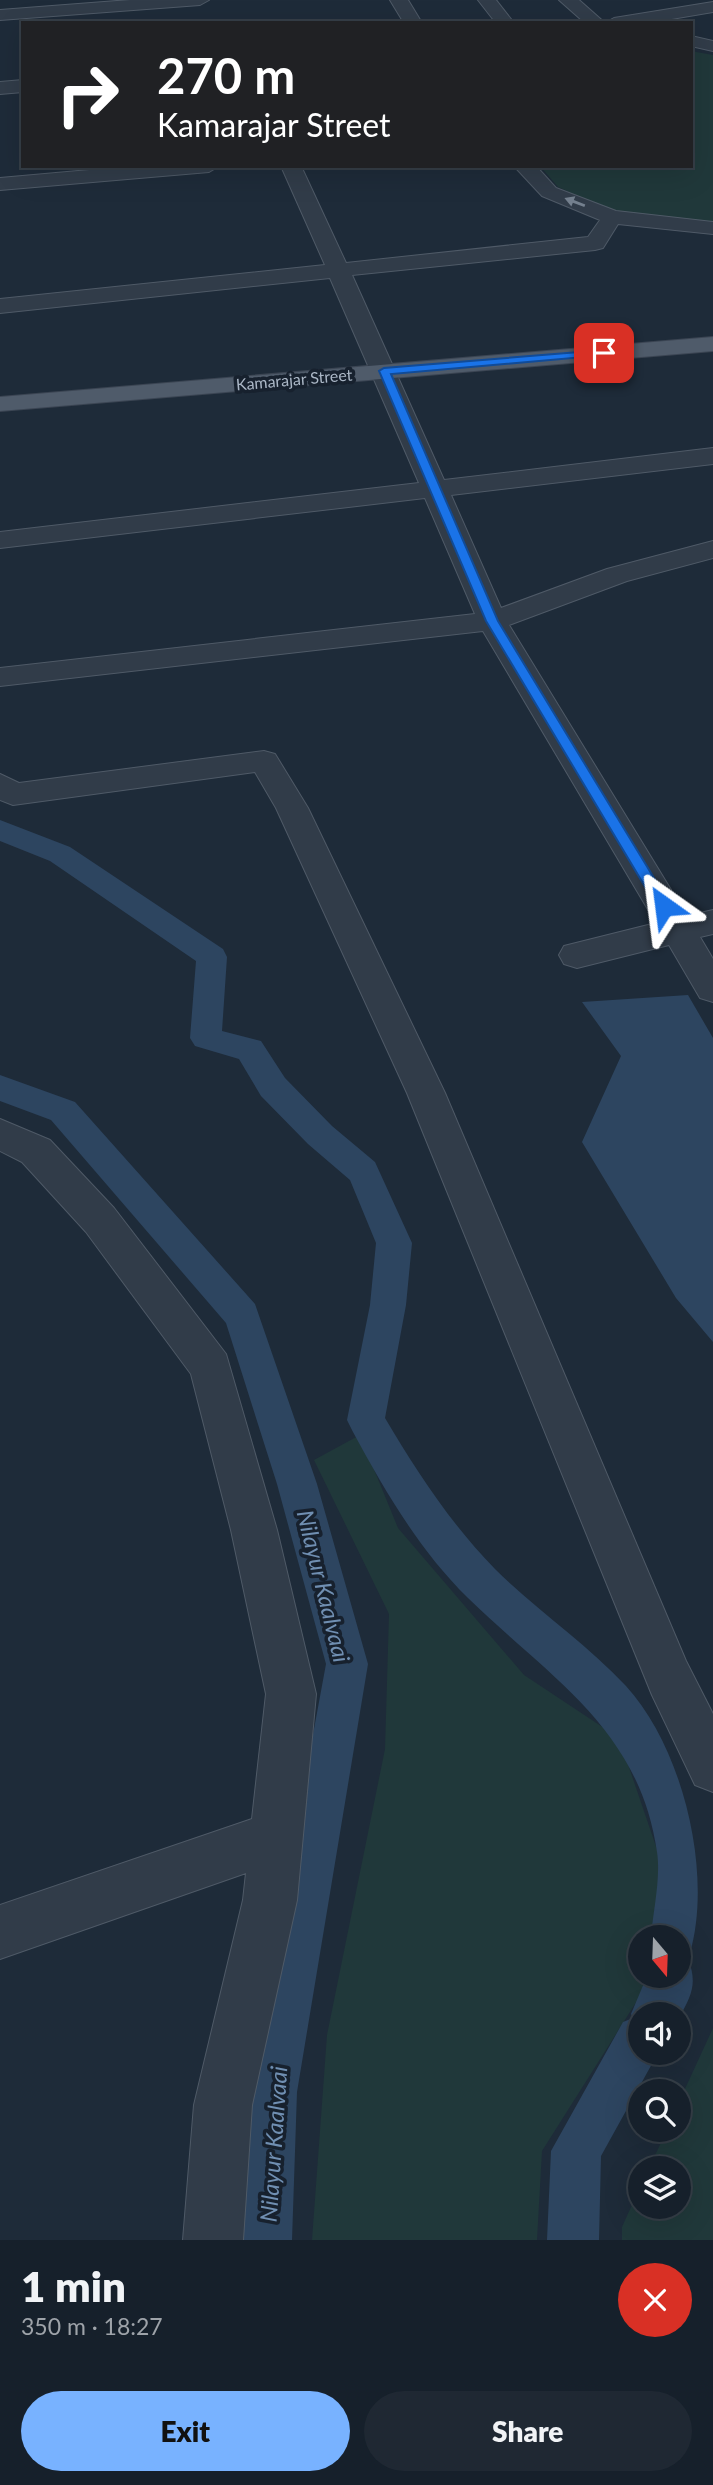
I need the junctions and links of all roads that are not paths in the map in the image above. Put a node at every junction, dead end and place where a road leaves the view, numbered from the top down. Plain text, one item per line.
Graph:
1 (197, 0) edge
2 (399, 0) edge
3 (487, 0) edge
4 (568, 0) edge
5 (713, 7) edge
6 (0, 15) edge
7 (412, 21) edge
8 (503, 21) edge
9 (594, 21) edge
10 (626, 21) edge
11 (693, 41) edge
12 (713, 46) edge
13 (21, 86) edge
14 (0, 88) edge
15 (186, 168) edge
16 (292, 168) edge
17 (526, 168) edge
18 (0, 184) edge
19 (612, 216) junction
20 (705, 228) edge
21 (595, 243) junction
22 (338, 271) junction
23 (0, 306) edge
24 (713, 344) edge
25 (384, 371) junction
26 (0, 404) edge
27 (713, 456) edge
28 (434, 487) junction
29 (0, 540) edge
30 (713, 550) edge
31 (492, 621) junction
32 (0, 677) edge
33 (4, 797) edge
34 (713, 922) edge
35 (678, 930) junction
36 (577, 955) dead end
37 (713, 989) edge
38 (0, 1134) edge
39 (713, 1767) edge
40 (276, 1838) junction
41 (0, 1932) edge
42 (213, 2240) edge

1 - 6 street
2 - 7 street
3 - 8 street
4 - 9 street
5 - 10 street
11 - 12 street
13 - 14 street
15 - 18 street
16 - 22 street
19 -> 17 street
19 - 20 street
19 - 21 street
20 - 21 street
21 - 22 street
22 - 23 street
22 - 25 street
24 - 25 main road, Kamarajar Street
25 - 26 main road, Kamarajar Street
25 - 28 street
27 - 28 street
28 - 29 street
28 - 31 street
30 - 31 street
31 - 32 street
31 - 35 street
33 - 39 street
34 - 35 street
35 - 36 street
35 - 37 street
38 - 40 street
40 - 41 street
40 - 42 street

